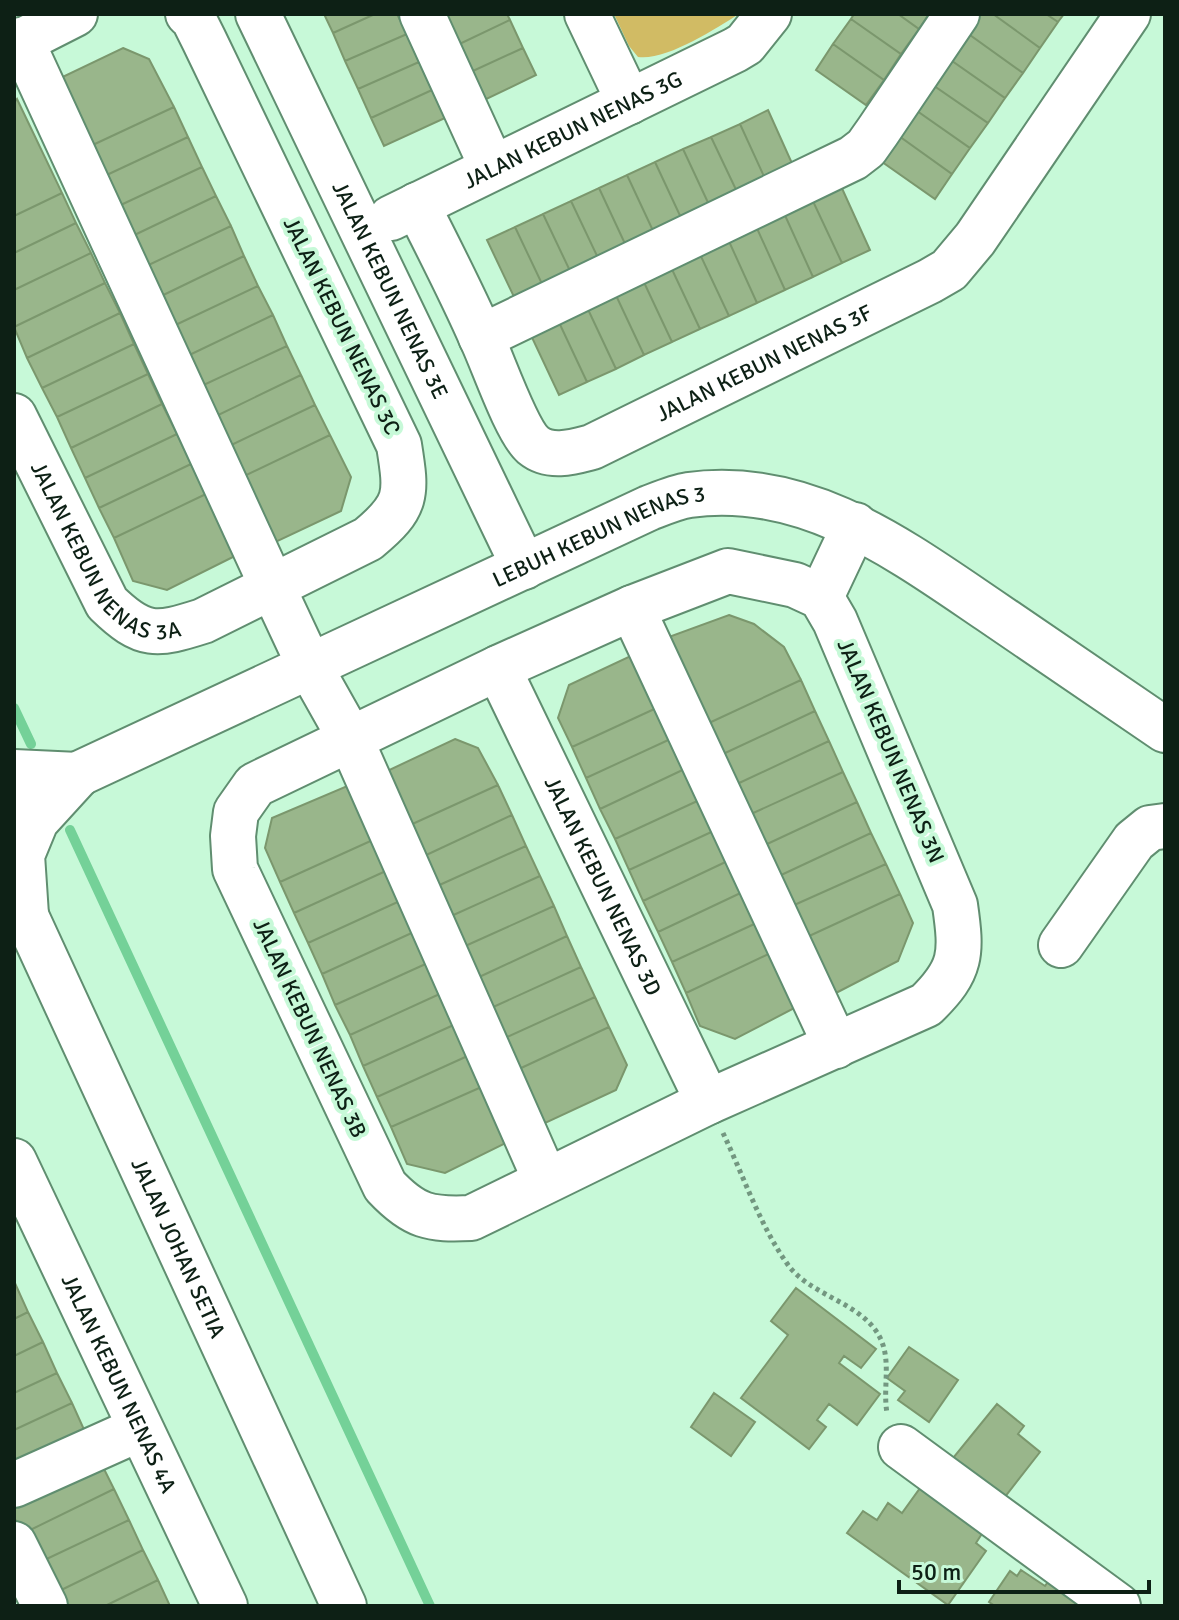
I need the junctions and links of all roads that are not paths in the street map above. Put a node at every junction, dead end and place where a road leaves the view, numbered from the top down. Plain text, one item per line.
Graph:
1 (75, 14) edge
2 (188, 14) edge
3 (258, 14) edge
4 (422, 14) edge
5 (587, 14) edge
6 (769, 14) edge
7 (957, 14) edge
8 (1128, 14) edge
9 (17, 42) edge
10 (629, 102) junction
11 (492, 167) junction
12 (417, 205) junction
13 (364, 231) junction
14 (481, 337) junction
15 (14, 416) edge
16 (855, 525) junction
17 (524, 567) junction
18 (273, 588) junction
19 (821, 597) junction
20 (632, 608) junction
21 (310, 667) junction
22 (498, 668) junction
23 (1165, 730) edge
24 (350, 738) junction
25 (14, 772) edge
26 (78, 775) junction
27 (14, 804) edge
28 (1165, 826) edge
29 (18, 905) edge
30 (1061, 945) dead end
31 (836, 1046) junction
32 (708, 1102) junction
33 (14, 1161) edge
34 (545, 1179) junction
35 (139, 1429) junction
36 (901, 1447) road end
37 (14, 1485) edge
38 (14, 1544) edge
39 (45, 1606) edge
40 (225, 1606) edge
41 (344, 1606) edge
42 (1118, 1606) edge

1 - 9 street
2 - 18 street, JALAN KEBUN NENAS 3C
3 - 13 street, JALAN KEBUN NENAS 3E
4 - 11 street
5 - 10 street
6 - 10 street, JALAN KEBUN NENAS 3G
7 - 14 street
8 - 14 street, JALAN KEBUN NENAS 3F
9 - 18 street
10 - 11 street, JALAN KEBUN NENAS 3G
11 - 12 street, JALAN KEBUN NENAS 3G
12 - 13 street, JALAN KEBUN NENAS 3G
12 - 14 street, JALAN KEBUN NENAS 3F
13 - 17 street, JALAN KEBUN NENAS 3E
15 - 18 street, JALAN KEBUN NENAS 3A
16 - 17 street, LEBUH KEBUN NENAS 3
16 - 19 street
16 - 23 street, LEBUH KEBUN NENAS 3
17 - 21 street, LEBUH KEBUN NENAS 3
18 - 21 street
19 - 20 street
19 - 31 street, JALAN KEBUN NENAS 3N
20 - 22 street
20 - 31 street
21 - 24 street
21 - 26 street, LEBUH KEBUN NENAS 3
22 - 24 street, JALAN KEBUN NENAS 3B
22 - 32 street, JALAN KEBUN NENAS 3D
24 - 34 street
24 - 34 street, JALAN KEBUN NENAS 3B
25 - 26 street
26 - 27 street, LEBUH KEBUN NENAS 3
26 - 29 street
28 - 30 street
29 - 41 street, JALAN JOHAN SETIA
31 - 32 street, JALAN KEBUN NENAS 3N
32 - 34 street, JALAN KEBUN NENAS 3B
33 - 35 street, JALAN KEBUN NENAS 4A
35 - 37 street
35 - 40 street, JALAN KEBUN NENAS 4A
36 - 42 street
38 - 39 street

